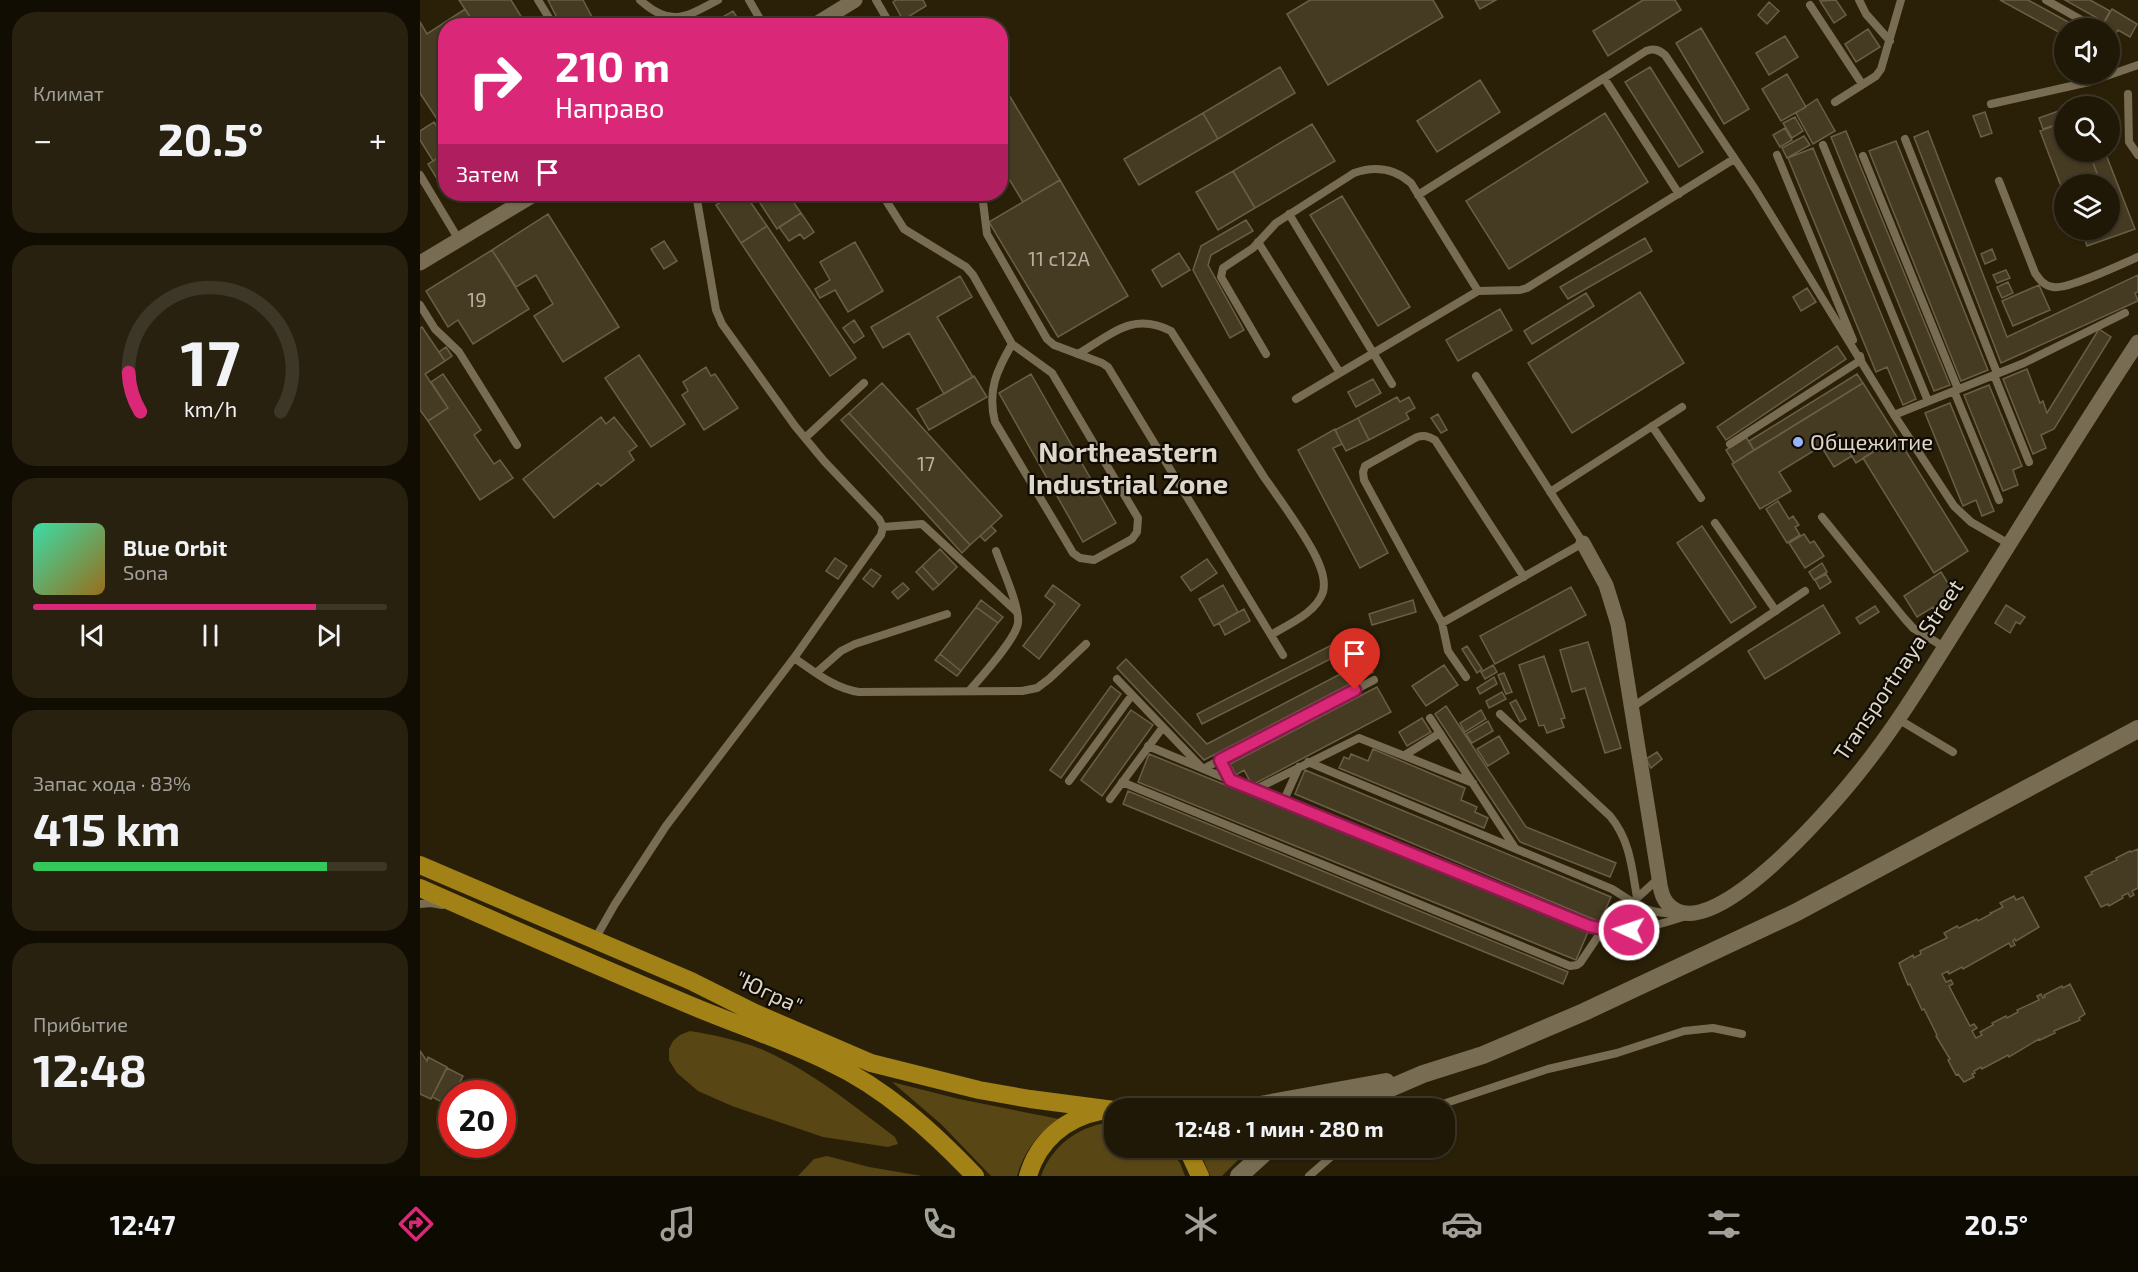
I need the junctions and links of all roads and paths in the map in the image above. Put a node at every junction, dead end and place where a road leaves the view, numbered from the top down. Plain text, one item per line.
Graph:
1 (538, 0) edge
2 (640, 0) edge
3 (718, 0) edge
4 (750, 0) edge
5 (855, 0) edge
6 (876, 0) edge
7 (1859, 0) edge
8 (1901, 0) edge
9 (2046, 0) edge
10 (1810, 5) dead end
11 (549, 18) edge
12 (760, 18) edge
13 (826, 18) edge
14 (886, 18) edge
15 (2078, 18) edge
16 (1890, 41) junction
17 (2138, 65) edge
18 (1604, 78) junction
19 (1862, 84) junction
20 (2128, 94) dead end
21 (1835, 102) dead end
22 (1991, 104) dead end
23 (1905, 140) dead end
24 (1823, 145) dead end
25 (1777, 155) dead end
26 (2138, 155) edge
27 (1863, 156) dead end
28 (1734, 159) junction
29 (420, 175) edge
30 (1999, 181) dead end
31 (1679, 194) junction
32 (1418, 195) junction
33 (524, 201) edge
34 (697, 201) edge
35 (886, 201) edge
36 (983, 201) edge
37 (1289, 214) junction
38 (459, 240) junction
39 (1258, 242) junction
40 (2138, 258) edge
41 (420, 263) edge
42 (1478, 291) junction
43 (420, 305) edge
44 (2125, 313) dead end
45 (2138, 342) edge
46 (1012, 344) junction
47 (1373, 353) junction
48 (1078, 354) junction
49 (1266, 354) dead end
50 (1861, 360) junction
51 (1340, 373) junction
52 (1995, 374) junction
53 (1476, 376) dead end
54 (864, 383) dead end
55 (1392, 384) dead end
56 (1956, 390) junction
57 (1296, 399) dead end
58 (1928, 401) junction
59 (1682, 407) dead end
60 (1894, 415) junction
61 (1652, 426) junction
62 (805, 438) junction
63 (1730, 444) dead end
64 (518, 446) dead end
65 (2029, 462) dead end
66 (1550, 492) junction
67 (1701, 498) dead end
68 (1999, 500) dead end
69 (1822, 517) dead end
70 (1715, 523) dead end
71 (883, 527) junction
72 (1583, 543) junction
73 (2009, 544) junction
74 (996, 551) dead end
75 (1524, 577) junction
76 (1805, 591) dead end
77 (1776, 611) junction
78 (1017, 612) junction
79 (947, 614) dead end
80 (1442, 624) junction
81 (1271, 635) junction
82 (1086, 645) dead end
83 (1944, 648) junction
84 (1283, 655) dead end
85 (794, 658) junction
86 (816, 673) junction
87 (1466, 678) dead end
88 (1117, 679) dead end
89 (1374, 680) dead end
90 (969, 691) junction
91 (1132, 695) junction
92 (1632, 708) junction
93 (1500, 714) dead end
94 (1430, 718) dead end
95 (1898, 719) junction
96 (1163, 727) junction
97 (2138, 729) edge
98 (1440, 733) junction
99 (1148, 746) junction
100 (1953, 752) dead end
101 (1405, 755) junction
102 (1220, 760) junction
103 (1308, 762) junction
104 (1299, 767) junction
105 (1203, 769) junction
106 (1230, 780) junction
107 (1069, 781) dead end
108 (1122, 782) junction
109 (1473, 783) junction
110 (1254, 790) junction
111 (1110, 799) dead end
112 (1283, 802) junction
113 (1516, 849) junction
114 (420, 865) edge
115 (1659, 878) junction
116 (420, 888) edge
117 (1634, 900) junction
118 (420, 904) edge
119 (1692, 913) junction
120 (480, 914) junction
121 (1603, 929) junction
122 (594, 940) junction
123 (1742, 1034) dead end
124 (1423, 1074) junction
125 (1307, 1098) edge
126 (1367, 1098) edge
127 (1455, 1100) edge
128 (1104, 1109) edge
129 (1104, 1112) edge
130 (1193, 1158) edge
131 (1260, 1158) edge
132 (1330, 1158) edge
133 (1243, 1174) edge
134 (975, 1176) edge
135 (1028, 1176) edge
136 (1200, 1176) edge
137 (1309, 1176) edge

1 - 11 lane
2 - 3 lane
4 - 12 lane
5 - 13 street
6 - 14 lane
7 - 16 lane
8 - 16 lane
9 - 15 lane
10 - 19 lane
16 - 19 lane
17 - 22 lane
18 - 28 lane
18 - 31 lane
18 - 32 lane
19 - 21 lane
20 - 26 lane
23 - 52 lane
24 - 58 lane
25 - 50 lane
27 - 56 lane
28 - 31 lane
28 - 50 lane
29 - 38 lane
30 - 40 lane
31 - 42 lane
32 - 37 lane
32 - 42 lane
33 - 38 street
34 - 62 lane
35 - 46 lane
36 - 48 lane
37 - 39 lane
37 - 47 lane
38 - 41 street
39 - 49 lane
39 - 51 lane
42 - 47 lane
43 - 64 lane
44 - 52 lane
45 - 73 street, Transportnaya Street
46 - 46 lane
47 - 51 lane
47 - 55 lane
48 - 81 lane
48 - 81 lane
50 - 60 lane
50 - 63 lane
51 - 57 lane
52 - 56 lane
52 - 65 lane
53 - 66 lane
54 - 62 lane
56 - 58 lane
56 - 68 lane
58 - 60 lane
59 - 61 lane
60 - 73 lane
61 - 66 lane
61 - 67 lane
62 - 71 lane
66 - 72 lane
69 - 83 lane
70 - 77 lane
71 - 78 lane
71 - 85 lane
72 - 75 lane
72 - 92 street
73 - 83 street, Transportnaya Street
74 - 78 lane
75 - 80 lane
75 - 80 lane
76 - 77 lane
77 - 92 lane
78 - 90 lane
79 - 86 lane
80 - 87 lane
81 - 84 lane
82 - 90 lane
83 - 95 street, Transportnaya Street
85 - 86 lane
85 - 122 lane
86 - 90 lane
88 - 91 lane
89 - 102 lane
91 - 96 lane
91 - 107 lane
92 - 115 street
93 - 117 lane
94 - 98 lane
95 - 100 lane
95 - 119 street, Transportnaya Street
96 - 99 lane
96 - 105 lane
97 - 124 main road
98 - 101 lane
98 - 109 lane
99 - 105 lane
99 - 108 lane
101 - 103 lane
101 - 109 lane
102 - 105 lane
102 - 106 lane
103 - 104 lane
103 - 113 lane
104 - 110 lane
104 - 112 lane
105 - 106 lane
106 - 110 lane
108 - 111 lane
108 - 121 lane
109 - 113 lane
110 - 112 lane
112 - 121 lane
113 - 117 lane
114 - 122 highway, "Югра"
115 - 117 lane
115 - 119 street
116 - 120 highway, "Югра"
117 - 119 lane
117 - 121 lane
118 - 120 lane
119 - 121 lane
120 - 134 highway, "Югра"
122 - 128 highway, "Югра"
123 - 127 lane
124 - 125 main road
124 - 126 main road
129 - 135 highway, "Югра"
130 - 136 highway
131 - 133 main road
132 - 137 lane

